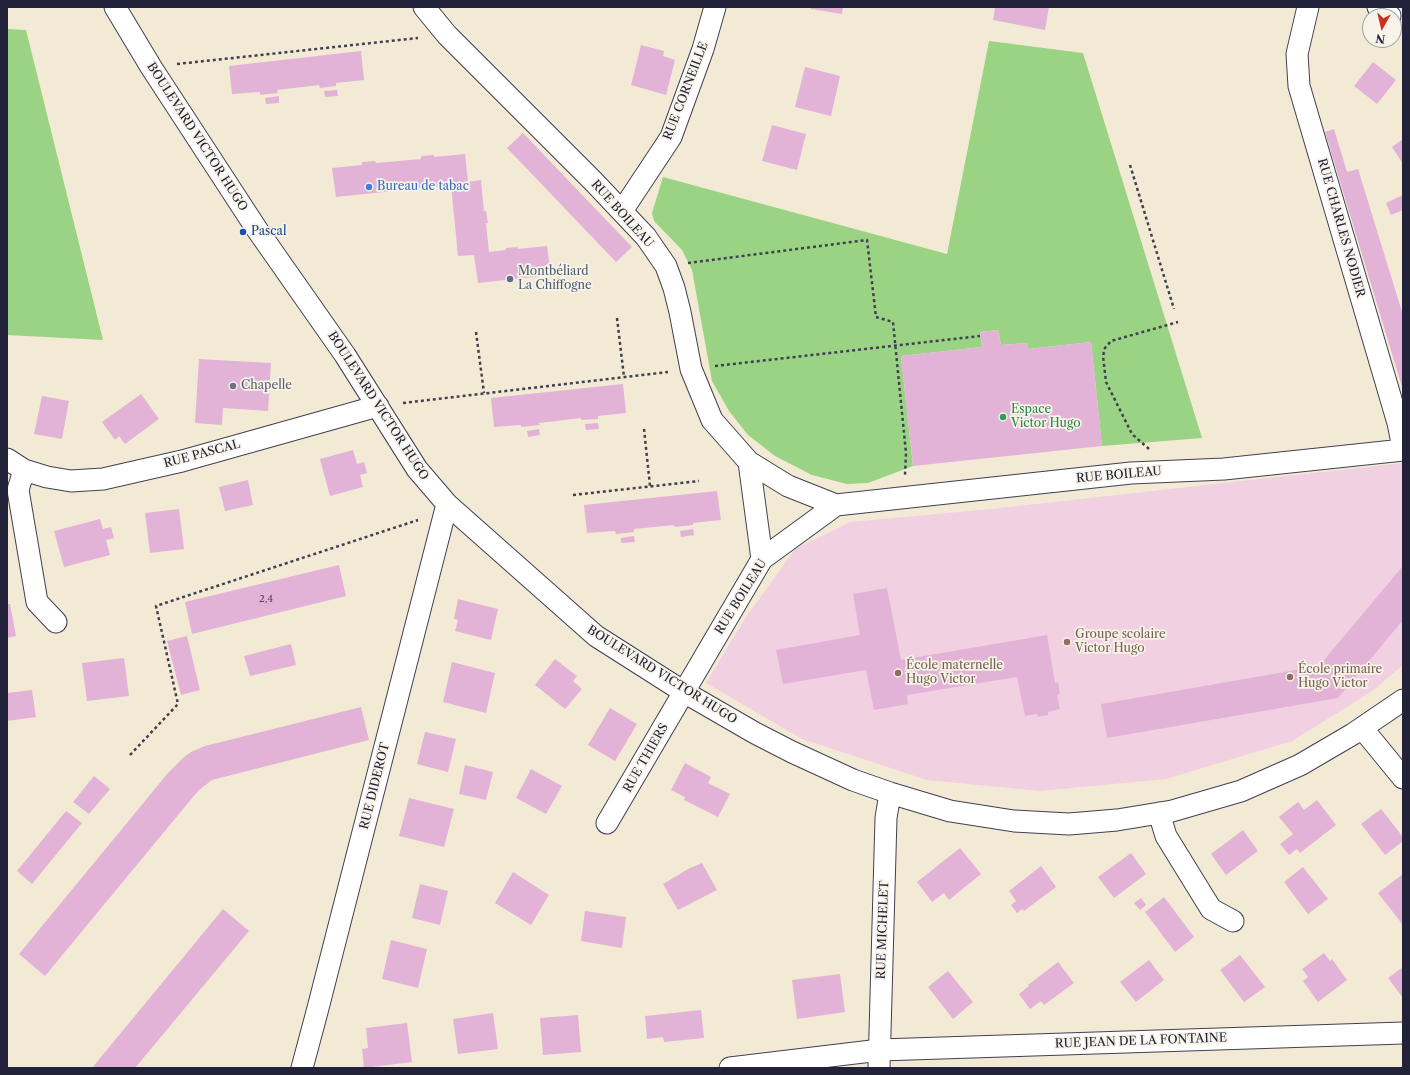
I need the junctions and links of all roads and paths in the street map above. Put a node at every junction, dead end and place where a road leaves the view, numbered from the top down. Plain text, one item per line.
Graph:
1 (115, 7) edge
2 (424, 7) edge
3 (715, 7) edge
4 (1308, 7) edge
5 (447, 35) junction
6 (151, 67) junction
7 (1130, 165) dead end
8 (622, 211) junction
9 (666, 266) junction
10 (1174, 309) dead end
11 (617, 318) dead end
12 (1178, 322) dead end
13 (476, 332) dead end
14 (980, 336) dead end
15 (896, 345) junction
16 (691, 369) junction
17 (624, 377) junction
18 (484, 393) junction
19 (378, 406) junction
20 (644, 429) dead end
21 (1403, 449) edge
22 (7, 459) edge
23 (749, 462) junction
24 (24, 470) junction
25 (1162, 472) junction
26 (905, 478) dead end
27 (699, 481) dead end
28 (650, 486) junction
29 (572, 495) dead end
30 (447, 504) junction
31 (836, 505) junction
32 (424, 518) dead end
33 (762, 559) junction
34 (56, 622) dead end
35 (684, 692) junction
36 (1403, 700) edge
37 (1362, 728) junction
38 (130, 755) dead end
39 (1403, 778) edge
40 (890, 793) junction
41 (1159, 813) junction
42 (607, 824) dead end
43 (1233, 921) dead end
44 (1403, 1033) edge
45 (880, 1059) edge
46 (302, 1068) edge
47 (730, 1068) edge

1 - 6 street, BOULEVARD VICTOR HUGO
2 - 5 street, RUE BOILEAU
3 - 8 street, RUE CORNEILLE
4 - 21 street, RUE CHARLES NODIER
5 - 6 path
5 - 8 street, RUE BOILEAU
6 - 19 street, BOULEVARD VICTOR HUGO
7 - 10 path
8 - 9 street, RUE BOILEAU
9 - 15 path
9 - 16 street, RUE BOILEAU
11 - 17 path
12 - 25 path
13 - 18 path
14 - 15 path
15 - 16 path
15 - 26 path
16 - 17 path
16 - 23 street, RUE BOILEAU
17 - 18 path
18 - 19 path
19 - 24 street, RUE PASCAL
19 - 30 street, BOULEVARD VICTOR HUGO
20 - 28 path
21 - 25 street, RUE BOILEAU
22 - 24 street, RUE PASCAL
23 - 31 street, RUE BOILEAU
23 - 33 street
24 - 34 street
25 - 31 street, RUE BOILEAU
27 - 28 path
28 - 29 path
30 - 35 street, BOULEVARD VICTOR HUGO
30 - 46 street, RUE DIDEROT
31 - 33 street, RUE BOILEAU
32 - 38 path
33 - 35 street, RUE BOILEAU
35 - 40 street, BOULEVARD VICTOR HUGO
35 - 42 street, RUE THIERS
36 - 37 street, BOULEVARD VICTOR HUGO
37 - 39 street
37 - 41 street, BOULEVARD VICTOR HUGO
40 - 41 street, BOULEVARD VICTOR HUGO
40 - 45 street, RUE MICHELET
41 - 43 street
44 - 45 street, RUE JEAN DE LA FONTAINE
45 - 47 street, RUE JEAN DE LA FONTAINE

